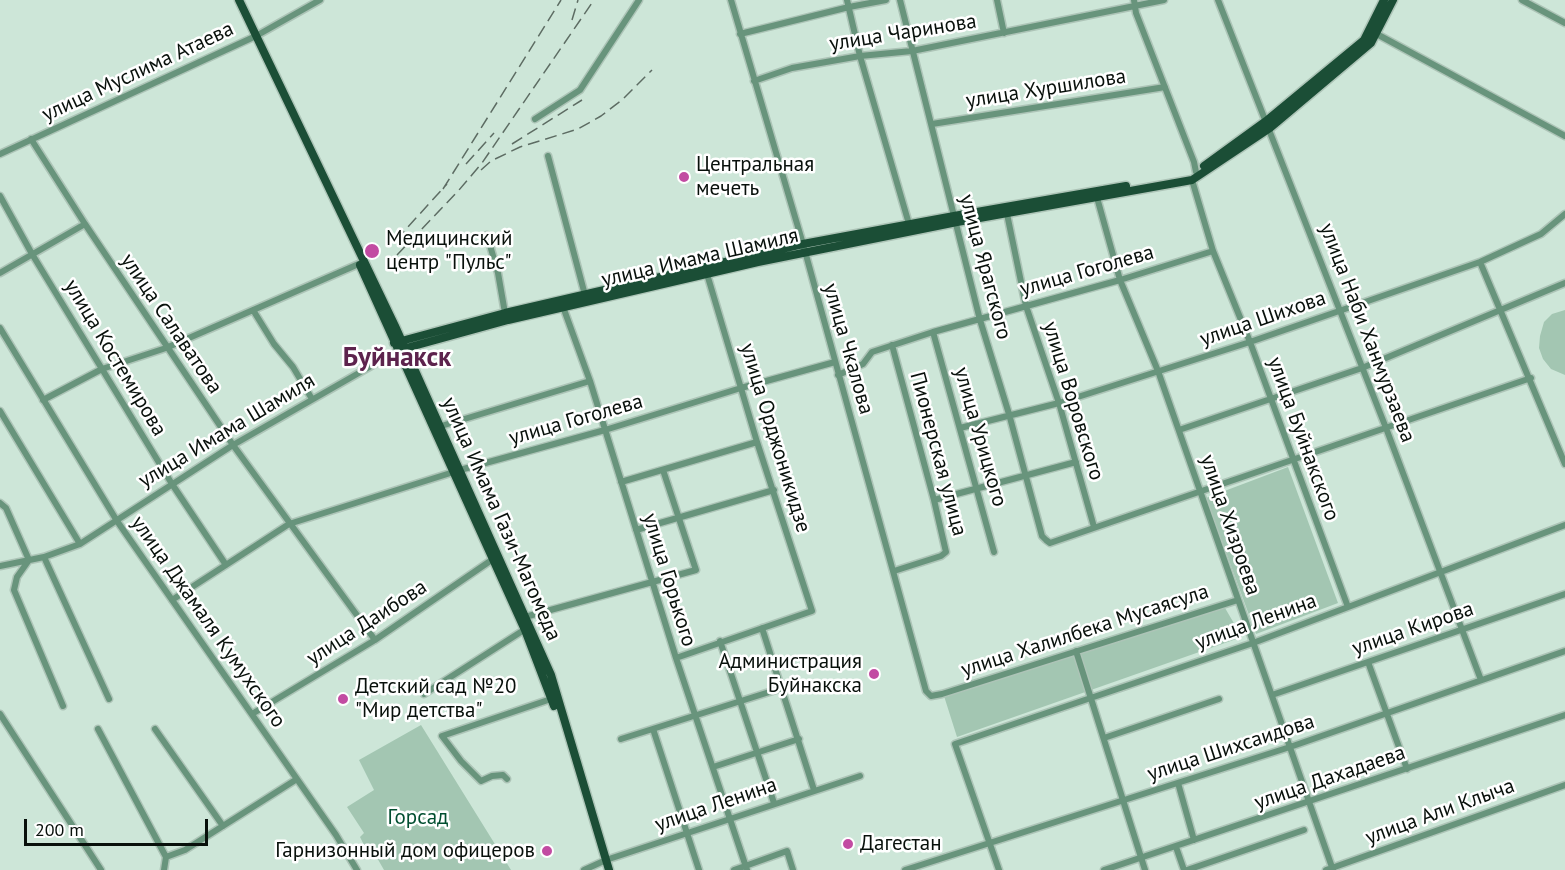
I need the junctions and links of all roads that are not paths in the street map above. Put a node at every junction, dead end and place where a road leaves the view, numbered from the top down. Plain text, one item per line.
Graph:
1 (234, 0) edge
2 (239, 0) edge
3 (320, 0) edge
4 (639, 0) edge
5 (731, 0) edge
6 (886, 0) edge
7 (900, 0) edge
8 (997, 0) edge
9 (1164, 0) edge
10 (1218, 0) edge
11 (1384, 0) edge
12 (1392, 0) edge
13 (1522, 0) edge
14 (1134, 3) edge
15 (848, 4) edge
16 (1565, 23) edge
17 (1374, 32) junction
18 (1004, 33) junction
19 (740, 34) junction
20 (254, 37) junction
21 (912, 51) junction
22 (860, 56) junction
23 (754, 81) junction
24 (1165, 87) junction
25 (535, 119) dead end
26 (932, 124) junction
27 (1268, 125) junction
28 (1565, 136) edge
29 (31, 139) junction
30 (0, 154) edge
31 (548, 156) dead end
32 (1194, 176) junction
33 (1096, 194) junction
34 (0, 196) edge
35 (1007, 214) junction
36 (1565, 214) edge
37 (955, 219) junction
38 (85, 224) junction
39 (909, 224) junction
40 (487, 235) dead end
41 (803, 249) junction
42 (1213, 251) junction
43 (32, 254) junction
44 (1480, 262) junction
45 (362, 263) junction
46 (0, 273) edge
47 (707, 274) junction
48 (1120, 280) junction
49 (1565, 283) edge
50 (585, 295) junction
51 (562, 304) junction
52 (1026, 306) junction
53 (253, 310) junction
54 (1340, 310) junction
55 (1501, 310) junction
56 (505, 313) junction
57 (980, 320) junction
58 (0, 328) edge
59 (933, 332) junction
60 (1250, 342) junction
61 (399, 345) junction
62 (892, 345) junction
63 (166, 348) junction
64 (835, 362) junction
65 (1362, 368) junction
66 (102, 369) junction
67 (1158, 371) junction
68 (838, 375) junction
69 (1531, 378) junction
70 (590, 381) junction
71 (741, 388) junction
72 (1271, 398) junction
73 (312, 399) junction
74 (43, 400) junction
75 (1059, 403) junction
76 (0, 411) edge
77 (1009, 414) junction
78 (438, 427) junction
79 (960, 428) junction
80 (1386, 428) junction
81 (605, 430) junction
82 (1179, 430) junction
83 (757, 442) junction
84 (233, 445) junction
85 (1293, 459) junction
86 (1076, 462) junction
87 (1565, 464) edge
88 (663, 470) junction
89 (457, 471) junction
90 (1026, 475) junction
91 (621, 482) junction
92 (172, 484) junction
93 (977, 488) junction
94 (774, 490) junction
95 (1200, 491) junction
96 (934, 500) junction
97 (0, 503) edge
98 (679, 518) junction
99 (117, 521) junction
100 (289, 524) junction
101 (1565, 525) edge
102 (1094, 527) junction
103 (636, 530) junction
104 (80, 544) junction
105 (994, 552) dead end
106 (44, 557) junction
107 (496, 558) junction
108 (28, 560) junction
109 (226, 565) junction
110 (0, 566) edge
111 (894, 572) junction
112 (1441, 572) junction
113 (652, 583) junction
114 (1565, 594) edge
115 (172, 600) junction
116 (1238, 600) junction
117 (1348, 607) junction
118 (525, 617) junction
119 (527, 628) junction
120 (762, 628) junction
121 (1462, 629) junction
122 (375, 640) junction
123 (720, 641) junction
124 (1253, 642) junction
125 (1076, 651) junction
126 (1565, 651) edge
127 (676, 658) junction
128 (1368, 662) junction
129 (1481, 680) junction
130 (782, 688) junction
131 (424, 694) dead end
132 (942, 694) joint
133 (1272, 695) junction
134 (1091, 696) junction
135 (555, 698) junction
136 (109, 699) dead end
137 (1220, 699) dead end
138 (742, 702) junction
139 (63, 706) dead end
140 (1387, 712) junction
141 (0, 714) edge
142 (252, 714) junction
143 (1565, 715) edge
144 (696, 717) junction
145 (98, 729) dead end
146 (155, 729) dead end
147 (653, 729) junction
148 (1104, 738) junction
149 (621, 739) dead end
150 (799, 739) junction
151 (1290, 747) junction
152 (758, 753) junction
153 (713, 767) junction
154 (1407, 769) junction
155 (860, 776) dead end
156 (297, 779) junction
157 (507, 779) dead end
158 (1178, 783) junction
159 (1565, 784) edge
160 (814, 790) junction
161 (1124, 801) junction
162 (1309, 802) junction
163 (774, 803) junction
164 (730, 819) junction
165 (223, 826) junction
166 (1304, 831) dead end
167 (687, 833) junction
168 (1194, 840) junction
169 (989, 844) junction
170 (1176, 847) junction
171 (166, 857) junction
172 (1142, 858) junction
173 (605, 865) edge
174 (747, 868) edge
175 (1330, 869) edge
176 (101, 870) edge
177 (164, 870) edge
178 (357, 870) edge
179 (584, 870) edge
180 (699, 870) edge
181 (734, 870) edge
182 (793, 870) edge
183 (905, 870) edge
184 (999, 870) edge
185 (1104, 870) edge
186 (1145, 870) edge
187 (1186, 870) edge

1 - 20 main road
2 - 20 main road, улица Имама Гази-Магомеда
3 - 20 street, улица Муслима Атаева
4 - 25 street
5 - 19 street, улица Чкалова
6 - 15 street
7 - 21 street, улица Ярагского
8 - 18 street
9 - 14 street, улица Чаринова
10 - 27 street, улица Наби Ханмурзаева
11 - 17 main road, улица Имама Шамиля
12 - 17 main road, улица Имама Шамиля
13 - 16 street
14 - 18 street, улица Чаринова
14 - 24 street, улица Буйнакского
15 - 19 street
15 - 22 street
17 - 27 main road, улица Имама Шамиля
17 - 28 street
18 - 21 street, улица Чаринова
19 - 23 street, улица Чкалова
20 - 29 street, улица Муслима Атаева
20 - 45 main road, улица Имама Гази-Магомеда
21 - 22 street, улица Чаринова
21 - 26 street, улица Ярагского
22 - 23 street, улица Чаринова
22 - 39 street
23 - 41 street, улица Чкалова
24 - 26 street, улица Хуршилова
24 - 32 street, улица Буйнакского
26 - 37 street, улица Ярагского
27 - 32 main road, улица Имама Шамиля
27 - 54 street, улица Наби Ханмурзаева
29 - 30 street, улица Муслима Атаева
29 - 38 street, улица Салаватова
31 - 50 street
32 - 33 main road, улица Имама Шамиля
32 - 42 street, улица Буйнакского
33 - 35 main road, улица Имама Шамиля
33 - 37 main road, улица Имама Шамиля
33 - 48 street, улица Хизроева
34 - 43 street, улица Костемирова
35 - 37 main road, улица Имама Шамиля
35 - 52 street, улица Воровского
36 - 44 street, улица Шихова
37 - 39 main road, улица Имама Шамиля
37 - 41 main road, улица Имама Шамиля
37 - 57 street, улица Ярагского
38 - 43 street
38 - 63 street, улица Салаватова
39 - 41 main road, улица Имама Шамиля
40 - 56 street
41 - 47 main road, улица Имама Шамиля
41 - 50 main road, улица Имама Шамиля
41 - 64 street, улица Чкалова
42 - 48 street, улица Гоголева
42 - 60 street, улица Буйнакского
43 - 46 street
43 - 66 street, улица Костемирова
44 - 54 street, улица Шихова
44 - 55 street
45 - 53 street
45 - 61 main road, улица Имама Гази-Магомеда
47 - 51 main road, улица Имама Шамиля
47 - 71 street, улица Орджоникидзе
48 - 52 street, улица Гоголева
48 - 67 street, улица Хизроева
49 - 55 street
50 - 51 main road, улица Имама Шамиля
51 - 56 main road, улица Имама Шамиля
51 - 61 main road, улица Имама Шамиля
51 - 70 street, улица Горького
52 - 57 street, улица Гоголева
52 - 75 street, улица Воровского
53 - 63 street
53 - 73 street
54 - 60 street, улица Шихова
54 - 65 street, улица Наби Ханмурзаева
55 - 65 street
55 - 69 street
56 - 61 main road, улица Имама Шамиля
57 - 59 street, улица Гоголева
57 - 77 street, улица Ярагского
58 - 74 street, улица Джамаля Кумухского
59 - 62 street, улица Гоголева
59 - 79 street, улица Урицкого
60 - 67 street, улица Шихова
60 - 72 street, улица Буйнакского
61 - 73 street, улица Имама Шамиля
61 - 78 main road, улица Имама Гази-Магомеда
62 - 68 street, улица Гоголева
62 - 96 street, Пионерская улица
63 - 66 street
63 - 84 street, улица Салаватова
64 - 68 street, улица Чкалова
64 - 71 street, улица Гоголева
65 - 72 street
65 - 80 street, улица Наби Ханмурзаева
66 - 74 street
66 - 92 street, улица Костемирова
67 - 75 street, улица Шихова
67 - 82 street, улица Хизроева
68 - 111 street, улица Чкалова
69 - 80 street
69 - 87 street
70 - 78 street
70 - 81 street, улица Горького
71 - 81 street, улица Гоголева
71 - 83 street, улица Орджоникидзе
72 - 82 street
72 - 85 street, улица Буйнакского
73 - 84 street, улица Имама Шамиля
74 - 99 street, улица Джамаля Кумухского
75 - 77 street, улица Шихова
75 - 86 street, улица Воровского
76 - 104 street
77 - 79 street, улица Шихова
77 - 90 street, улица Ярагского
78 - 89 main road, улица Имама Гази-Магомеда
79 - 93 street, улица Урицкого
80 - 85 street
80 - 112 street, улица Наби Ханмурзаева
81 - 89 street, улица Гоголева
81 - 91 street, улица Горького
82 - 95 street, улица Хизроева
83 - 88 street
83 - 94 street, улица Орджоникидзе
84 - 92 street, улица Имама Шамиля
84 - 100 street, улица Салаватова
85 - 95 street
85 - 117 street, улица Буйнакского
86 - 90 street
86 - 102 street, улица Воровского
88 - 91 street
88 - 98 street
89 - 100 street, улица Гоголева
89 - 107 main road, улица Имама Гази-Магомеда
90 - 93 street
90 - 102 street, улица Ярагского
91 - 103 street, улица Горького
92 - 99 street, улица Имама Шамиля
92 - 109 street, улица Костемирова
93 - 96 street
93 - 105 street, улица Урицкого
94 - 98 street
94 - 120 street, улица Орджоникидзе
95 - 102 street
95 - 116 street, улица Хизроева
96 - 111 street, Пионерская улица
97 - 108 street
98 - 103 street
98 - 113 street
99 - 104 street, улица Имама Шамиля
99 - 115 street, улица Джамаля Кумухского
100 - 109 street, улица Гоголева
100 - 122 street, улица Салаватова
101 - 112 street, улица Ленина
103 - 113 street, улица Горького
104 - 106 street, улица Имама Шамиля
106 - 108 street, улица Имама Шамиля
106 - 136 street
107 - 118 main road, улица Имама Гази-Магомеда
107 - 119 main road
107 - 122 street, улица Даибова
108 - 110 street, улица Имама Шамиля
108 - 139 street
109 - 115 street, улица Гоголева
111 - 132 street, улица Чкалова
112 - 117 street, улица Ленина
112 - 121 street, улица Наби Ханмурзаева
113 - 118 street
113 - 127 street, улица Горького
114 - 121 street, улица Кирова
115 - 142 street, улица Джамаля Кумухского
116 - 124 street, улица Хизроева
116 - 125 street, улица Халилбека Мусаясула
117 - 124 street, улица Ленина
118 - 119 main road, улица Имама Гази-Магомеда
119 - 131 street
119 - 135 main road
120 - 123 street
120 - 130 street
121 - 128 street, улица Кирова
121 - 129 street, улица Наби Ханмурзаева
122 - 142 street, улица Даибова
123 - 127 street
123 - 138 street
124 - 133 street, улица Хизроева
124 - 134 street, улица Ленина
125 - 132 street, улица Халилбека Мусаясула
125 - 134 street
126 - 129 street, улица Шихсаидова
127 - 144 street, улица Горького
128 - 133 street, улица Кирова
128 - 140 street
129 - 140 street, улица Шихсаидова
130 - 138 street
130 - 150 street
133 - 151 street, улица Хизроева
134 - 148 street
134 - 169 street, улица Ленина
135 - 157 street
135 - 173 main road
137 - 148 street
138 - 144 street
138 - 152 street
140 - 151 street, улица Шихсаидова
140 - 154 street
141 - 176 street
142 - 156 street, улица Джамаля Кумухского
143 - 154 street, улица Дахадаева
144 - 147 street
144 - 153 street, улица Горького
145 - 171 street
146 - 165 street
147 - 149 street
147 - 167 street
148 - 161 street
150 - 152 street
150 - 160 street
151 - 158 street, улица Шихсаидова
151 - 162 street, улица Хизроева
152 - 153 street
152 - 163 street
153 - 164 street, улица Горького
154 - 162 street, улица Дахадаева
155 - 160 street, улица Ленина
156 - 165 street
156 - 178 street, улица Джамаля Кумухского
158 - 161 street, улица Шихсаидова
158 - 168 street
159 - 175 street, улица Али Клыча
160 - 163 street, улица Ленина
161 - 169 street, улица Шихсаидова
161 - 172 street
162 - 168 street, улица Дахадаева
162 - 175 street, улица Хизроева
163 - 164 street, улица Ленина
164 - 167 street, улица Ленина
164 - 174 street, улица Горького
165 - 171 street
166 - 187 street
167 - 173 street, улица Ленина
167 - 180 street
168 - 170 street, улица Дахадаева
169 - 183 street, улица Шихсаидова
169 - 184 street
170 - 172 street, улица Дахадаева
170 - 187 street
171 - 177 street
172 - 185 street, улица Дахадаева
172 - 186 street
173 - 179 street, улица Ленина
174 - 181 street
174 - 182 street

